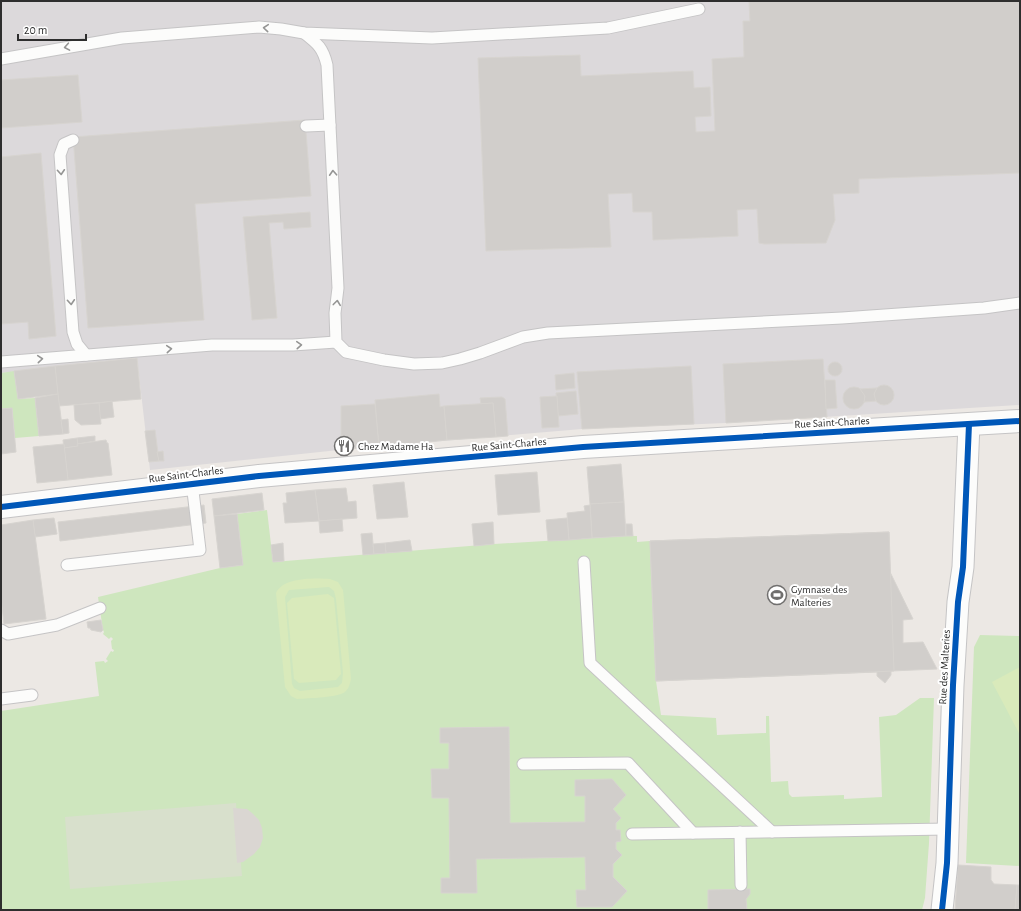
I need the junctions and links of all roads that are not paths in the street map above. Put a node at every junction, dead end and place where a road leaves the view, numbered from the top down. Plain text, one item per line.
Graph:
1 (699, 9) dead end
2 (304, 33) junction
3 (1, 59) edge
4 (330, 125) junction
5 (306, 126) dead end
6 (73, 140) dead end
7 (1020, 303) edge
8 (336, 342) junction
9 (86, 355) junction
10 (1, 362) edge
11 (1020, 421) edge
12 (969, 424) junction
13 (192, 484) junction
14 (1, 508) edge
15 (584, 562) dead end
16 (67, 565) dead end
17 (100, 608) dead end
18 (1, 630) edge
19 (32, 695) dead end
20 (1, 699) edge
21 (523, 764) dead end
22 (948, 829) junction
23 (740, 832) junction
24 (772, 832) junction
25 (693, 833) junction
26 (632, 834) dead end
27 (742, 885) dead end
28 (942, 910) edge

1 - 2 lane
2 -> 3 lane
2 - 4 lane
4 - 5 lane
8 -> 4 lane
6 -> 9 lane
7 - 8 lane
9 -> 8 lane
10 -> 9 lane
11 - 12 street, Rue Saint-Charles
12 - 13 street, Rue Saint-Charles
12 - 22 street, Rue des Malteries
13 - 14 street, Rue Saint-Charles
13 - 16 lane
15 - 24 lane
17 - 18 lane
19 - 20 lane
21 - 25 lane
22 - 24 lane
22 - 28 street, Rue des Malteries
23 - 24 lane
23 - 25 lane
23 - 27 lane
25 - 26 lane

